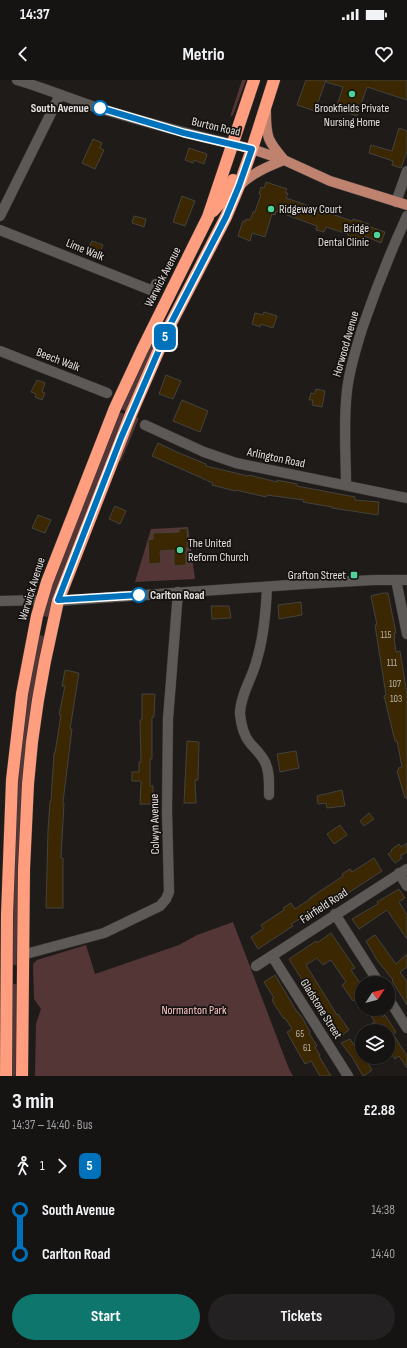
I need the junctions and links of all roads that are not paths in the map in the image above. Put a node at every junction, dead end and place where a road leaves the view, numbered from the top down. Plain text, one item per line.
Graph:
1 (17, 80) edge
2 (254, 80) edge
3 (274, 80) edge
4 (60, 95) junction
5 (266, 106) junction
6 (232, 144) junction
7 (252, 149) junction
8 (284, 160) junction
9 (407, 171) edge
10 (239, 186) junction
11 (396, 202) junction
12 (407, 205) edge
13 (0, 216) edge
14 (407, 216) edge
15 (208, 217) junction
16 (0, 230) edge
17 (156, 284) dead end
18 (0, 351) edge
19 (107, 393) dead end
20 (146, 425) dead end
21 (346, 485) junction
22 (407, 498) edge
23 (396, 580) junction
24 (407, 580) edge
25 (267, 587) junction
26 (178, 592) junction
27 (41, 600) junction
28 (58, 600) junction
29 (0, 601) edge
30 (407, 634) edge
31 (268, 795) dead end
32 (403, 871) edge
33 (407, 886) edge
34 (335, 914) junction
35 (22, 955) junction
36 (272, 956) junction
37 (256, 966) dead end
38 (375, 976) edge
39 (395, 1009) edge
40 (407, 1028) edge
41 (6, 1076) edge
42 (22, 1076) edge
43 (348, 1076) edge

1 - 4 street, Burton Road
2 - 6 highway, Warwick Avenue
3 - 5 highway
4 - 6 street, Burton Road
4 - 13 street
5 - 7 highway
5 - 8 main road
6 - 7 main road, Burton Road
6 - 15 highway, Warwick Avenue
7 - 8 main road, Burton Road
7 - 10 highway
7 - 15 highway
8 - 10 main road
8 - 11 main road, Burton Road
9 - 11 street
10 - 28 highway
11 - 12 main road, Burton Road
14 - 21 street, Horwood Avenue
15 - 27 highway, Warwick Avenue
16 - 17 street, Lime Walk
18 - 19 street, Beech Walk
20 - 21 street, Arlington Road
21 - 22 street, Arlington Road
23 - 24 street
23 - 25 street
23 - 30 street
25 - 26 street
25 - 31 street
26 - 28 street
26 - 35 street, Colwyn Avenue
27 - 29 street
27 - 41 highway, Warwick Avenue
28 - 35 highway
32 - 33 street
32 - 34 street, Fairfield Road
34 - 36 street, Fairfield Road
34 - 38 street
35 - 42 highway
36 - 37 street, Fairfield Road
36 - 43 street, Gladstone Street
39 - 40 street

